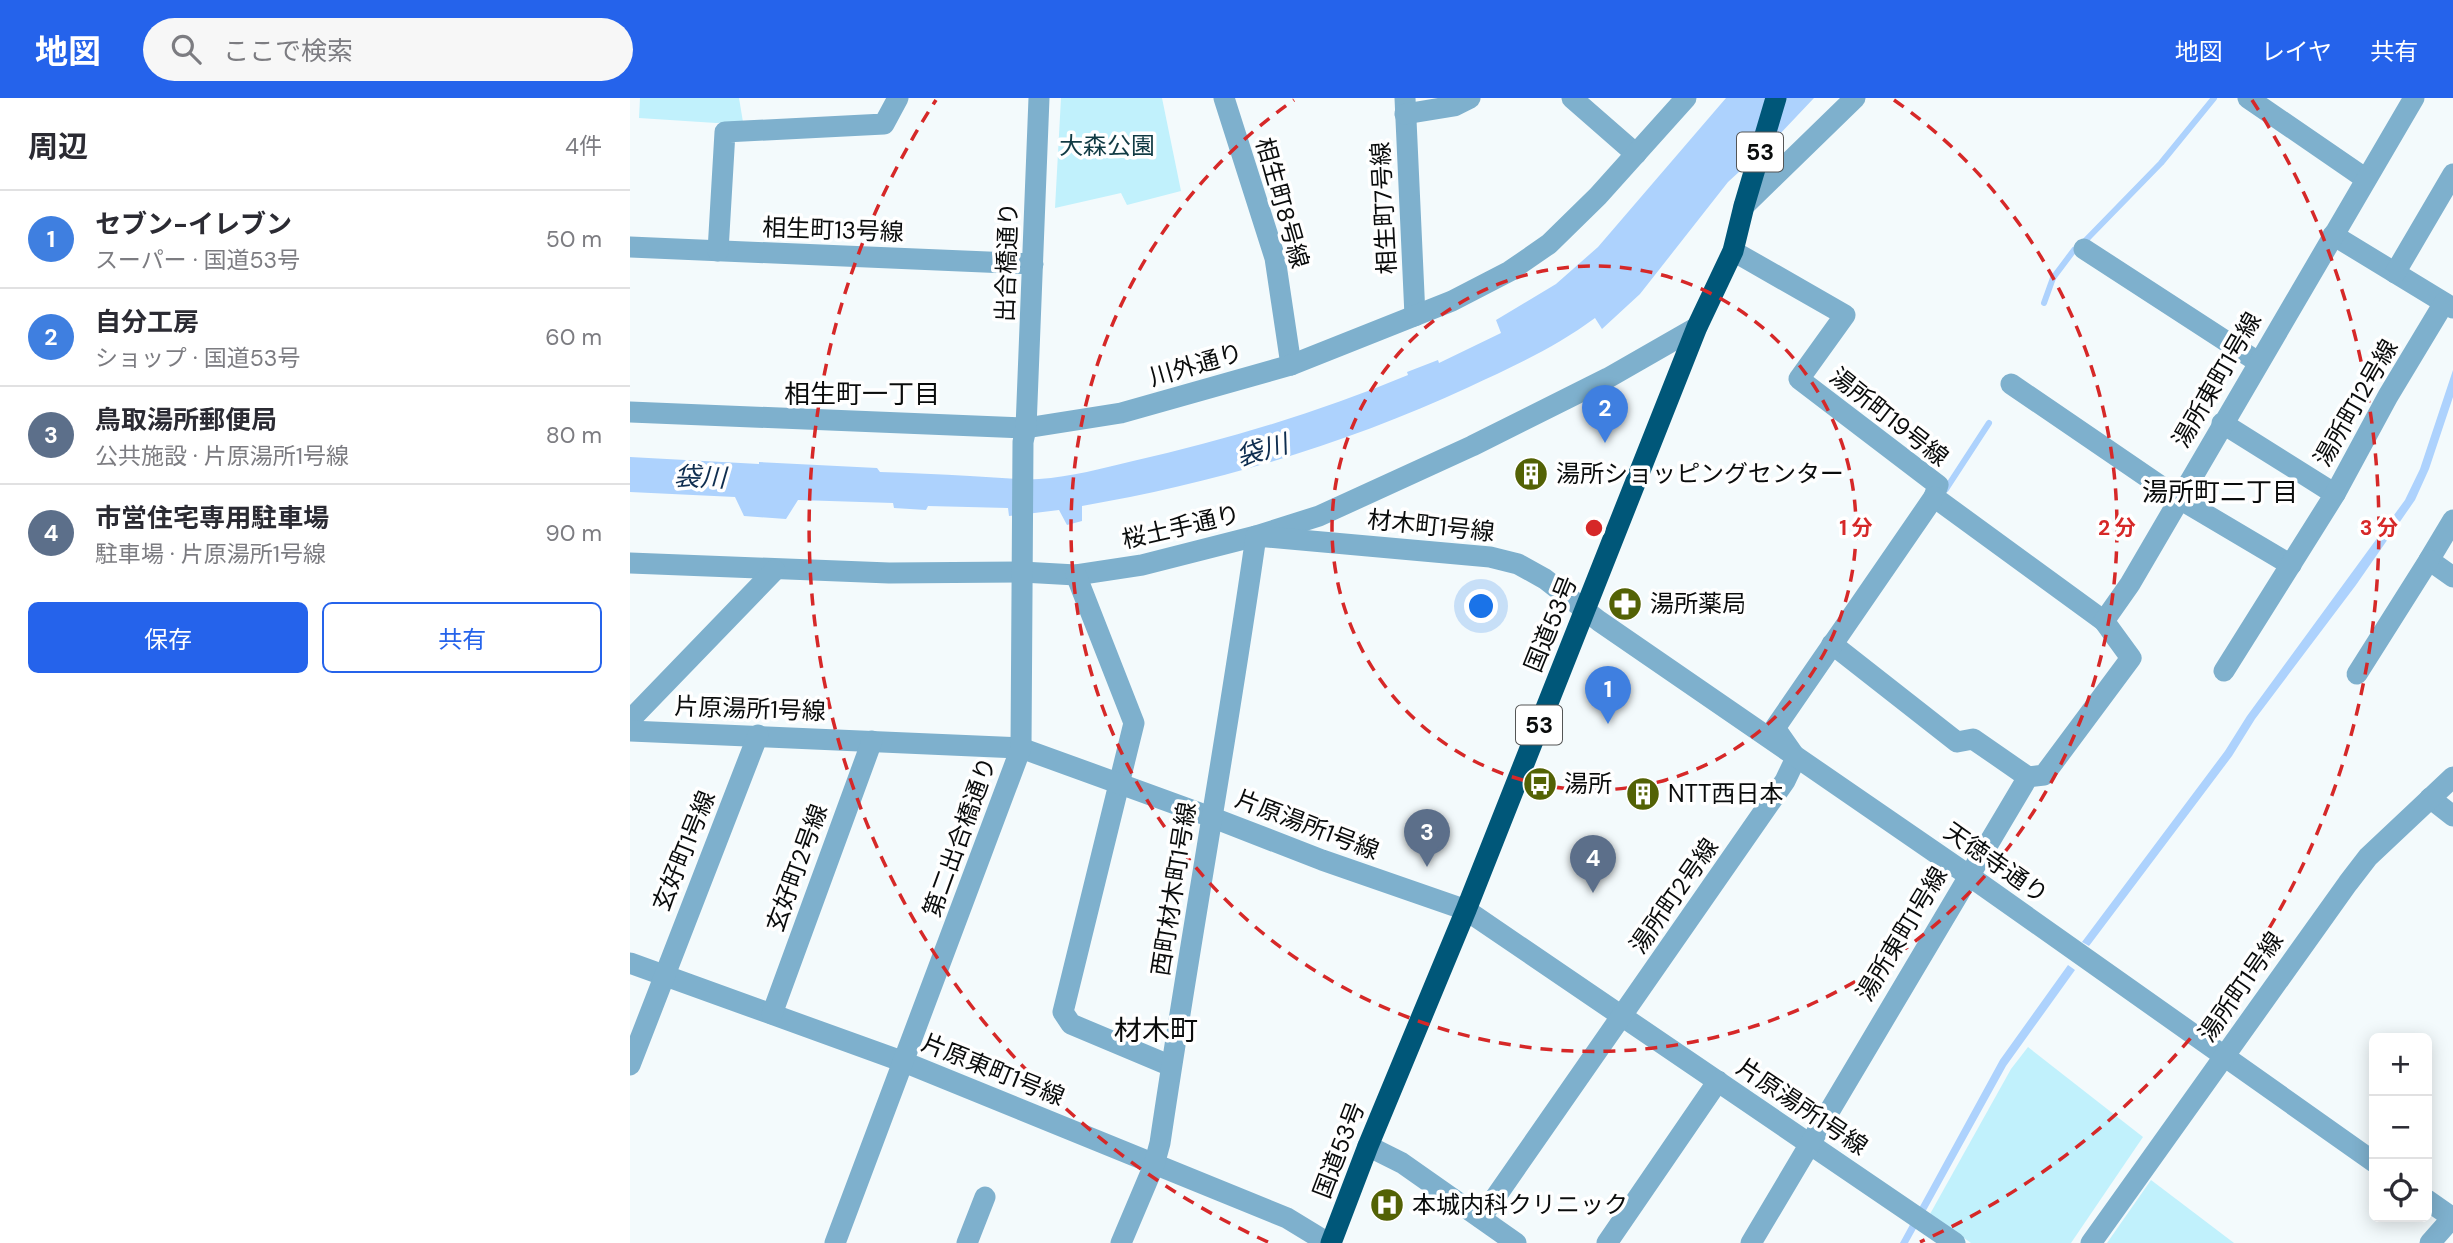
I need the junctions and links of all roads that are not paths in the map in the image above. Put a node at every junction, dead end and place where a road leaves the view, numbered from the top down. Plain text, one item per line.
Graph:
1 (898, 98) edge
2 (1039, 98) edge
3 (1224, 98) edge
4 (1470, 98) edge
5 (1572, 98) edge
6 (1686, 98) edge
7 (1776, 98) edge
8 (1855, 98) edge
9 (2248, 98) edge
10 (2414, 98) edge
11 (1405, 106) edge
12 (1636, 154) junction
13 (2453, 174) edge
14 (2366, 179) junction
15 (1744, 206) junction
16 (2333, 235) junction
17 (630, 247) edge
18 (2084, 249) dead end
19 (718, 251) junction
20 (1733, 251) junction
21 (1033, 264) junction
22 (2395, 273) junction
23 (2449, 306) edge
24 (1415, 316) junction
25 (1698, 327) junction
26 (2258, 362) junction
27 (1291, 365) junction
28 (2011, 384) dead end
29 (630, 412) edge
30 (2222, 423) junction
31 (1024, 435) junction
32 (2334, 494) junction
33 (1934, 497) junction
34 (2178, 498) junction
35 (2453, 520) edge
36 (1256, 536) junction
37 (2429, 560) junction
38 (630, 563) edge
39 (2291, 565) junction
40 (775, 570) junction
41 (1022, 572) junction
42 (1076, 575) junction
43 (2453, 577) edge
44 (1585, 611) junction
45 (2104, 621) junction
46 (1832, 644) junction
47 (2224, 671) dead end
48 (2357, 674) dead end
49 (630, 719) edge
50 (630, 731) edge
51 (758, 735) junction
52 (873, 741) junction
53 (1020, 748) junction
54 (1796, 758) junction
55 (2028, 776) junction
56 (2453, 777) edge
57 (1120, 784) junction
58 (2430, 798) junction
59 (2453, 816) edge
60 (1211, 817) junction
61 (1968, 875) junction
62 (1466, 910) junction
63 (630, 963) edge
64 (664, 974) junction
65 (772, 1014) junction
66 (1623, 1016) junction
67 (2224, 1055) junction
68 (904, 1062) junction
69 (630, 1065) edge
70 (1171, 1066) junction
71 (1718, 1081) junction
72 (1809, 1143) junction
73 (1368, 1146) junction
74 (2370, 1159) edge
75 (1154, 1165) junction
76 (985, 1198) dead end
77 (2432, 1203) edge
78 (1481, 1218) junction
79 (2453, 1218) edge
80 (835, 1243) edge
81 (967, 1243) edge
82 (1121, 1243) edge
83 (1330, 1243) edge
84 (1516, 1243) edge
85 (1607, 1243) edge
86 (1751, 1243) edge
87 (1955, 1243) edge
88 (2091, 1243) edge
89 (2430, 1243) edge

1 - 19 street
2 - 21 street, 出合橋通り
3 - 27 street, 相生町8号線
4 - 11 street
5 - 12 street
6 - 12 street, 川外通り
7 - 15 highway, 国道53号 / 53
8 - 15 street
9 - 14 street
10 - 14 street, 湯所東町1号線
11 - 24 street, 相生町7号線
12 - 24 street, 川外通り
13 - 22 street
14 - 16 street, 湯所東町1号線
15 - 20 highway, 国道53号 / 53
16 - 22 street, 湯所町12号線
16 - 26 street, 湯所東町1号線
17 - 19 street, 相生町13号線
18 - 26 street
19 - 21 street, 相生町13号線
20 - 25 highway, 国道53号 / 53
20 - 33 street, 湯所町19号線
21 - 31 street, 出合橋通り
22 - 23 street, 湯所町12号線
23 - 32 street, 湯所町12号線
24 - 27 street, 川外通り
25 - 36 street, 桜土手通り
25 - 44 highway, 国道53号 / 53
26 - 30 street, 湯所東町1号線
27 - 31 street, 川外通り
28 - 34 street
29 - 31 street, 川外通り
30 - 32 street
30 - 34 street, 湯所東町1号線
31 - 41 street, 第二出合橋通り
32 - 39 street, 湯所町12号線
33 - 45 street, 湯所町19号線
33 - 46 street
34 - 39 street
34 - 45 street, 湯所東町1号線
35 - 37 street
36 - 42 street, 桜土手通り
36 - 44 street, 材木町1号線
36 - 60 street, 西町材木町1号線
37 - 43 street
37 - 48 street
38 - 40 street, 桜土手通り
39 - 47 street, 湯所町12号線
40 - 41 street, 桜土手通り
40 - 49 street
41 - 42 street, 桜土手通り
41 - 53 street, 第二出合橋通り
42 - 57 street
44 - 54 street, 天徳寺通り
44 - 62 highway, 国道53号 / 53
45 - 55 street, 湯所東町1号線
46 - 54 street
46 - 55 street
50 - 51 street, 片原湯所1号線
51 - 52 street, 片原湯所1号線
51 - 64 street, 玄好町1号線
52 - 53 street, 片原湯所1号線
52 - 65 street, 玄好町2号線
53 - 57 street, 片原湯所1号線
53 - 68 street, 第二出合橋通り
54 - 61 street, 天徳寺通り
54 - 66 street, 湯所町2号線
55 - 61 street, 湯所東町1号線
56 - 58 street, 湯所町1号線
57 - 60 street, 片原湯所1号線
57 - 70 street
58 - 59 street
58 - 67 street, 湯所町1号線
60 - 62 street, 片原湯所1号線
60 - 70 street, 西町材木町1号線
61 - 67 street, 天徳寺通り
61 - 72 street, 湯所東町1号線
62 - 66 street, 片原湯所1号線
62 - 73 highway, 国道53号 / 53
63 - 64 street, 片原東町1号線
64 - 65 street, 片原東町1号線
64 - 69 street, 玄好町1号線
65 - 68 street, 片原東町1号線
66 - 71 street, 片原湯所1号線
66 - 78 street, 湯所町2号線
67 - 74 street, 天徳寺通り
67 - 88 street, 湯所町1号線
68 - 75 street, 片原東町1号線
68 - 80 street, 第二出合橋通り
70 - 75 street, 西町材木町1号線
71 - 72 street, 片原湯所1号線
71 - 85 street
72 - 86 street, 湯所東町1号線
72 - 87 street, 片原湯所1号線
73 - 78 street
73 - 83 highway, 国道53号 / 53
75 - 82 street, 西町材木町1号線
75 - 83 street, 片原東町1号線
76 - 81 street
77 - 79 street
78 - 84 street
79 - 89 street

